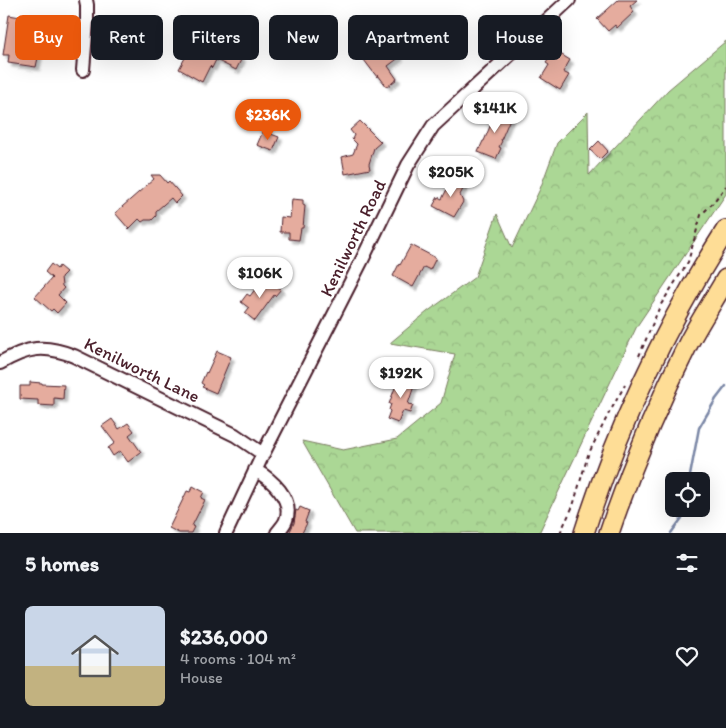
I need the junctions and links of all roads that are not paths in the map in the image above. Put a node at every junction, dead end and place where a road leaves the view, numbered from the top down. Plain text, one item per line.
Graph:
1 (86, 0) edge
2 (569, 0) edge
3 (83, 70) dead end
4 (726, 230) edge
5 (726, 279) edge
6 (0, 363) edge
7 (263, 454) junction
8 (255, 470) junction
9 (226, 533) edge
10 (277, 533) edge
11 (584, 533) edge
12 (609, 533) edge

1 - 3 street
2 - 7 street, Kenilworth Road
4 - 11 highway
5 - 12 highway
6 - 7 street, Kenilworth Lane
7 - 8 street, Kenilworth Road
8 - 9 street, Kenilworth Road
8 - 10 street

